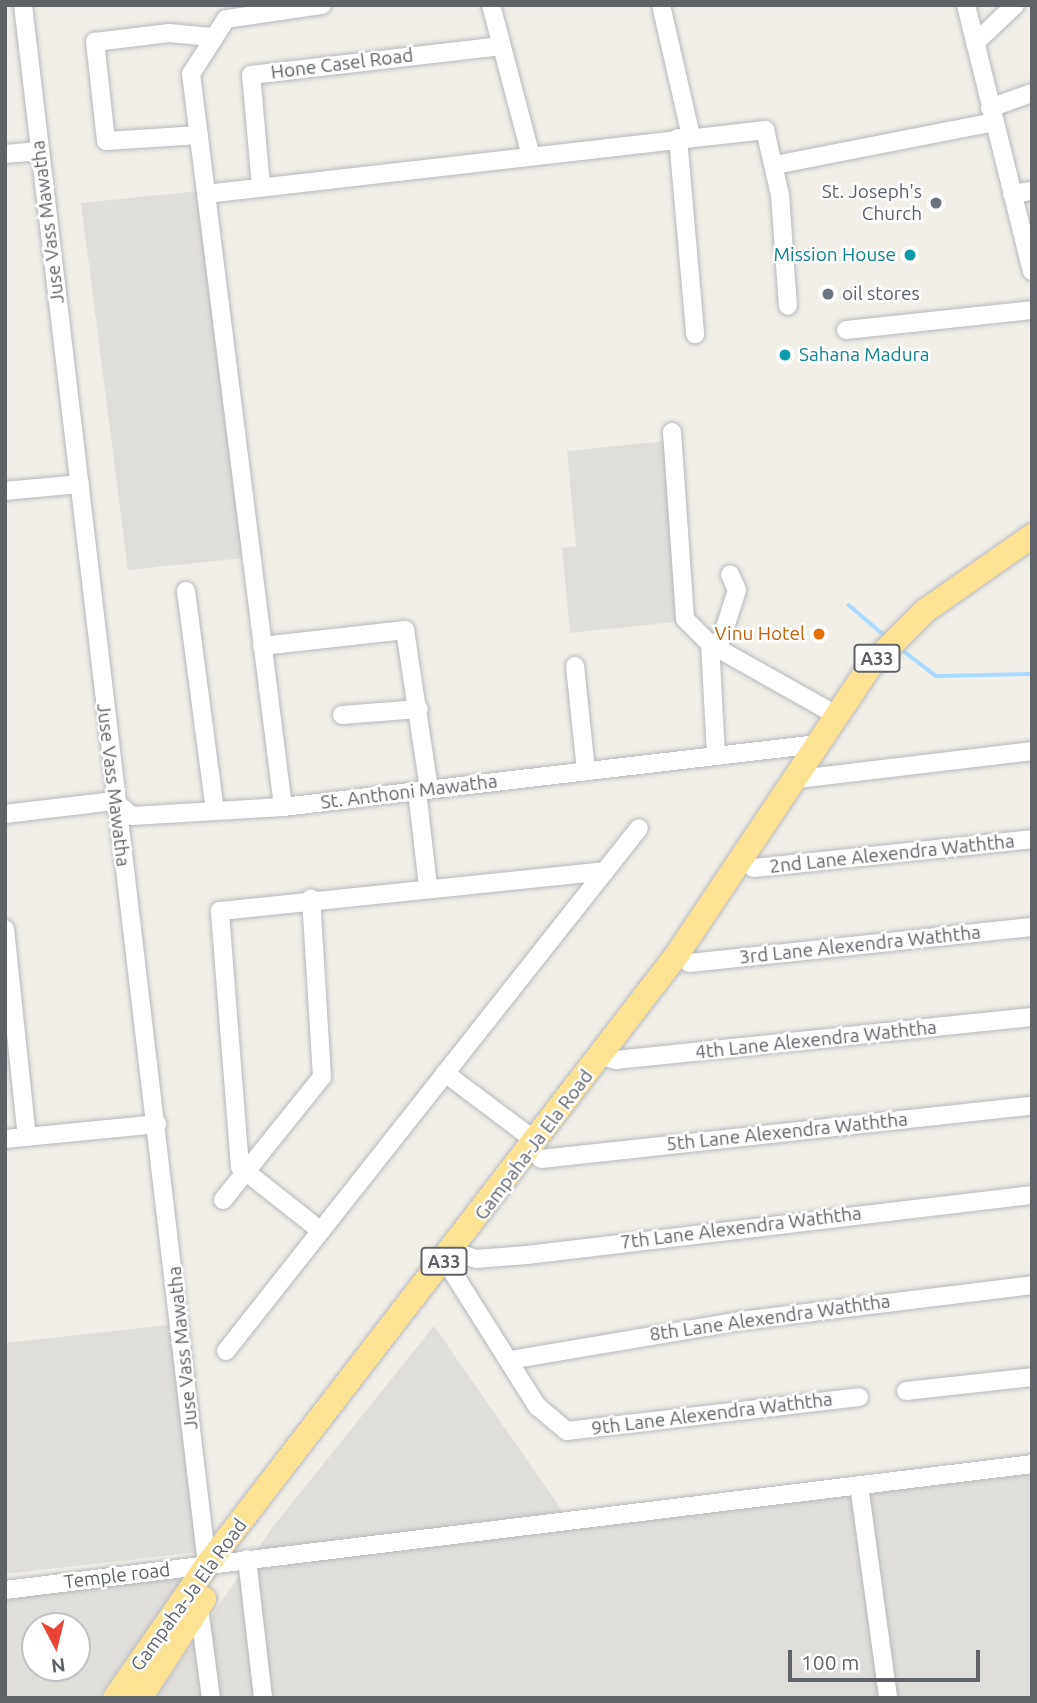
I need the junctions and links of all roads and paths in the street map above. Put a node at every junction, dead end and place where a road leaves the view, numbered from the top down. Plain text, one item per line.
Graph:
1 (23, 5) edge
2 (216, 5) edge
3 (322, 5) edge
4 (491, 5) edge
5 (661, 5) edge
6 (966, 5) edge
7 (1015, 5) edge
8 (278, 8) edge
9 (217, 31) junction
10 (975, 43) junction
11 (501, 46) junction
12 (1032, 93) edge
13 (992, 115) junction
14 (199, 135) junction
15 (684, 137) junction
16 (40, 151) junction
17 (5, 154) edge
18 (531, 156) junction
19 (775, 165) junction
20 (261, 186) junction
21 (1032, 191) edge
22 (206, 194) junction
23 (1012, 194) junction
24 (1028, 245) edge
25 (1032, 271) edge
26 (788, 306) dead end
27 (1032, 310) edge
28 (846, 330) dead end
29 (695, 334) dead end
30 (671, 432) dead end
31 (80, 484) junction
32 (5, 491) edge
33 (1032, 536) edge
34 (730, 574) dead end
35 (186, 591) dead end
36 (262, 646) junction
37 (714, 647) junction
38 (575, 666) dead end
39 (419, 709) junction
40 (342, 715) dead end
41 (836, 715) junction
42 (818, 744) junction
43 (1032, 751) edge
44 (716, 755) junction
45 (586, 770) junction
46 (798, 779) junction
47 (423, 790) junction
48 (114, 801) junction
49 (283, 807) junction
50 (215, 811) junction
51 (5, 814) edge
52 (771, 823) junction
53 (639, 828) dead end
54 (1032, 839) edge
55 (753, 868) junction
56 (606, 871) junction
57 (428, 886) junction
58 (311, 898) junction
59 (1032, 927) edge
60 (5, 929) edge
61 (689, 963) junction
62 (1032, 1017) edge
63 (609, 1058) junction
64 (445, 1073) junction
65 (1032, 1105) edge
66 (157, 1124) junction
67 (27, 1137) junction
68 (5, 1139) edge
69 (539, 1150) junction
70 (245, 1176) junction
71 (1032, 1195) edge
72 (223, 1200) dead end
73 (321, 1231) junction
74 (455, 1259) junction
75 (1032, 1285) edge
76 (226, 1350) dead end
77 (510, 1360) junction
78 (1032, 1377) edge
79 (906, 1391) dead end
80 (859, 1397) dead end
81 (1032, 1464) edge
82 (859, 1485) junction
83 (228, 1562) junction
84 (5, 1590) edge
85 (199, 1607) junction
86 (115, 1698) edge
87 (140, 1698) edge
88 (211, 1698) edge
89 (263, 1698) edge
90 (888, 1698) edge

1 - 16 street, Juse Vass Mawatha
2 - 9 street
3 - 8 street
4 - 11 street
5 - 15 street
6 - 10 street
7 - 10 street
8 - 9 street
9 - 14 street
9 - 14 street
10 - 13 street
11 - 18 street
11 - 20 street, Hone Casel Road
12 - 13 street
13 - 19 street
13 - 23 street
14 - 22 street
15 - 18 street
15 - 19 street
15 - 29 street
16 - 17 street
16 - 31 street, Juse Vass Mawatha
18 - 20 street
19 - 26 street
20 - 22 street
21 - 23 street
22 - 36 street
23 - 24 street
24 - 25 street
27 - 28 street
30 - 37 street
31 - 32 street
31 - 48 street, Juse Vass Mawatha
33 - 41 highway, Gampaha-Ja Ela Road / A33
34 - 37 street
35 - 50 street
36 - 39 street
36 - 49 street
37 - 41 street
37 - 44 street
38 - 45 street
39 - 40 street
39 - 47 street
41 - 42 highway, Gampaha-Ja Ela Road / A33
42 - 44 street, St. Anthoni Mawatha
42 - 46 highway, Gampaha-Ja Ela Road / A33
43 - 46 street
44 - 45 street, St. Anthoni Mawatha
45 - 47 street, St. Anthoni Mawatha
46 - 52 highway, Gampaha-Ja Ela Road / A33
47 - 49 street, St. Anthoni Mawatha
47 - 57 street
48 - 50 street, St. Anthoni Mawatha
48 - 51 street
48 - 66 street, Juse Vass Mawatha
49 - 50 street, St. Anthoni Mawatha
52 - 55 highway, Gampaha-Ja Ela Road / A33
52 - 63 highway, Gampaha-Ja Ela Road / A33
53 - 56 street
54 - 55 street, 2nd Lane Alexendra Waththa
55 - 61 highway, Gampaha-Ja Ela Road / A33
56 - 57 street
56 - 64 street
57 - 58 street
58 - 70 street
58 - 70 street
59 - 61 street, 3rd Lane Alexendra Waththa
60 - 67 street
61 - 63 highway, Gampaha-Ja Ela Road / A33
62 - 63 street, 4th Lane Alexendra Waththa
63 - 69 highway, Gampaha-Ja Ela Road / A33
64 - 69 street
64 - 73 street
65 - 69 street, 5th Lane Alexendra Waththa
66 - 67 street
66 - 83 street, Juse Vass Mawatha
67 - 68 street
69 - 74 highway, Gampaha-Ja Ela Road / A33
70 - 72 street
70 - 73 street
71 - 74 street, 7th Lane Alexendra Waththa
73 - 76 street
74 - 77 street, 9th Lane Alexendra Waththa
74 - 83 highway, Gampaha-Ja Ela Road / A33
75 - 77 street, 8th Lane Alexendra Waththa
77 - 80 street, 9th Lane Alexendra Waththa
78 - 79 street
81 - 82 street, Temple road
82 - 83 street, Temple road
82 - 90 street
83 - 84 street, Temple road
83 - 85 highway, Gampaha-Ja Ela Road / A33
83 - 86 highway, Gampaha-Ja Ela Road / A33
83 - 89 street, Juse Vass Mawatha
85 - 87 highway, Gampaha-Ja Ela Road / A33
85 - 88 street

